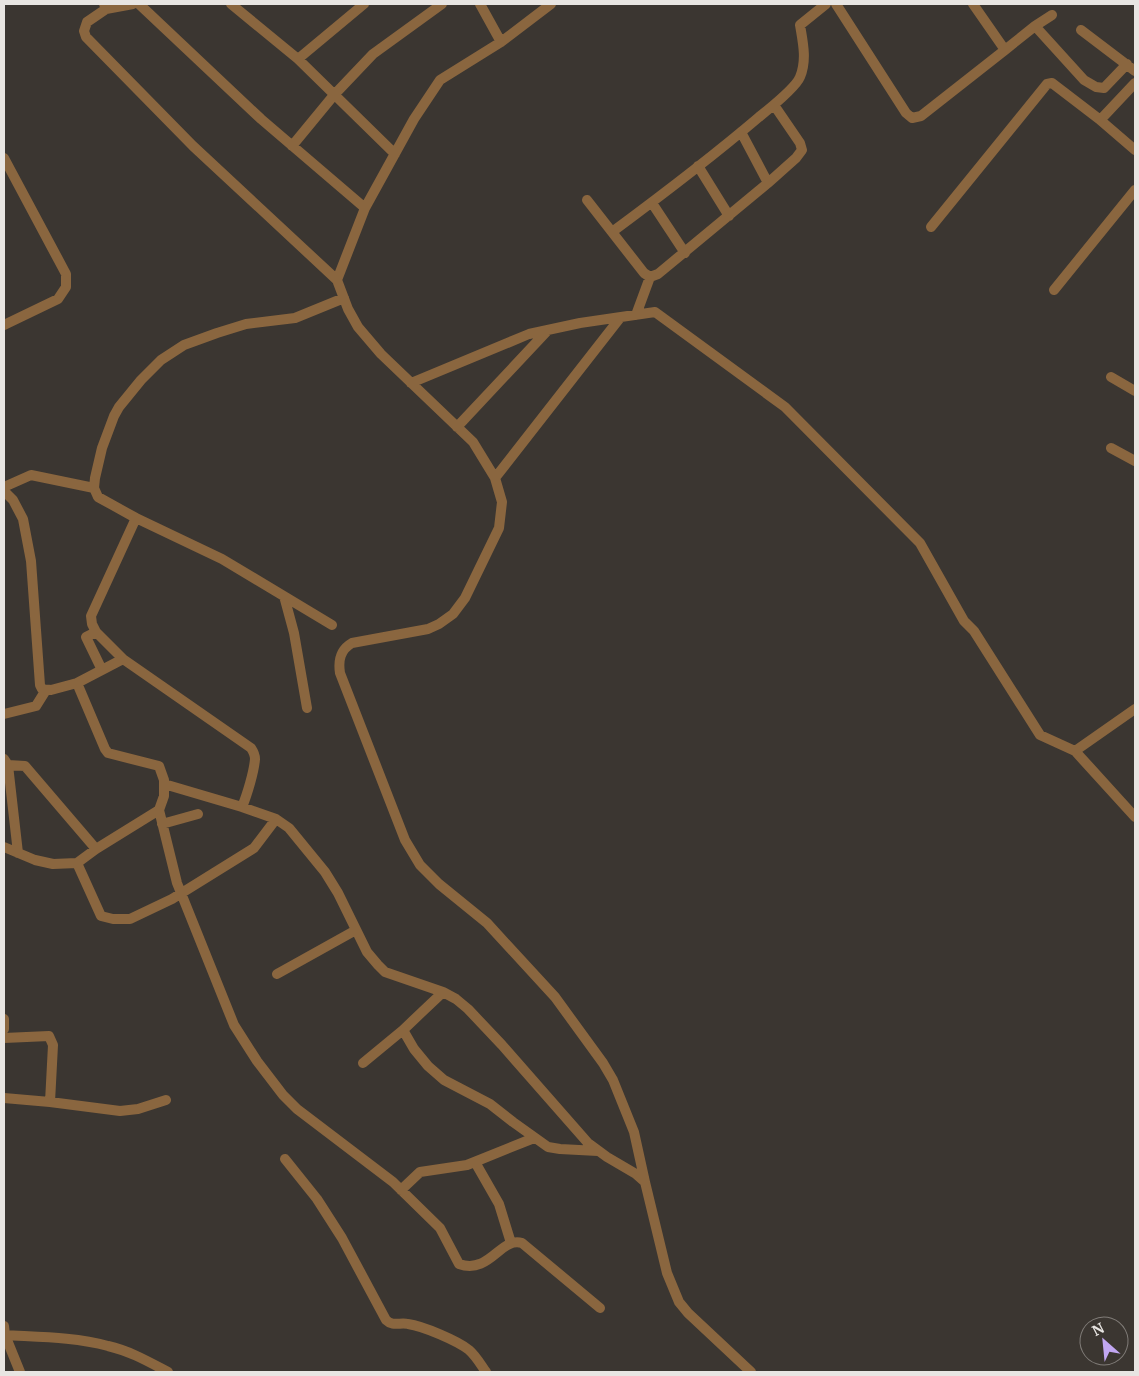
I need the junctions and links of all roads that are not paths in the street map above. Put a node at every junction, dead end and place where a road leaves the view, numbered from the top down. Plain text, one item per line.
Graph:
1 (133, 4) edge
2 (139, 4) edge
3 (231, 4) edge
4 (364, 4) edge
5 (442, 4) edge
6 (480, 4) edge
7 (551, 4) edge
8 (826, 4) edge
9 (836, 4) edge
10 (973, 4) edge
11 (105, 6) edge
12 (1052, 15) dead end
13 (1035, 26) junction
14 (1081, 30) dead end
15 (501, 42) junction
16 (1005, 50) junction
17 (298, 60) junction
18 (1131, 68) edge
19 (1135, 83) edge
20 (334, 94) junction
21 (774, 105) junction
22 (1099, 119) junction
23 (741, 132) junction
24 (292, 146) junction
25 (1135, 150) edge
26 (395, 154) junction
27 (4, 158) edge
28 (698, 166) junction
29 (768, 183) junction
30 (1135, 190) edge
31 (587, 200) dead end
32 (652, 203) junction
33 (365, 208) junction
34 (729, 216) junction
35 (931, 227) dead end
36 (612, 232) junction
37 (685, 253) junction
38 (650, 277) junction
39 (337, 280) junction
40 (1054, 290) dead end
41 (344, 298) junction
42 (636, 315) junction
43 (620, 318) junction
44 (4, 325) edge
45 (548, 330) junction
46 (1110, 378) dead end
47 (411, 383) junction
48 (1135, 391) edge
49 (457, 427) junction
50 (1111, 448) dead end
51 (1135, 461) edge
52 (495, 478) junction
53 (4, 486) edge
54 (94, 488) junction
55 (4, 491) edge
56 (136, 518) junction
57 (284, 596) junction
58 (332, 625) dead end
59 (96, 632) junction
60 (123, 659) junction
61 (102, 670) junction
62 (77, 683) junction
63 (46, 690) junction
64 (307, 708) dead end
65 (1135, 709) edge
66 (4, 714) edge
67 (1075, 752) junction
68 (6, 762) edge
69 (164, 784) junction
70 (242, 807) junction
71 (159, 810) junction
72 (198, 814) dead end
73 (1135, 817) edge
74 (276, 819) junction
75 (162, 824) junction
76 (4, 847) edge
77 (96, 849) junction
78 (18, 853) junction
79 (77, 863) junction
80 (181, 893) junction
81 (356, 930) junction
82 (277, 974) dead end
83 (443, 992) junction
84 (4, 1018) edge
85 (4, 1029) edge
86 (403, 1030) junction
87 (4, 1038) edge
88 (363, 1063) dead end
89 (4, 1098) edge
90 (166, 1100) dead end
91 (50, 1102) junction
92 (534, 1138) junction
93 (598, 1150) junction
94 (284, 1158) dead end
95 (474, 1162) junction
96 (645, 1182) junction
97 (401, 1190) junction
98 (511, 1243) junction
99 (600, 1308) dead end
100 (4, 1330) edge
101 (7, 1348) edge
102 (20, 1372) edge
103 (168, 1372) edge
104 (486, 1372) edge
105 (751, 1372) edge

1 - 11 street
2 - 24 street
3 - 17 street
4 - 17 street
5 - 20 street
6 - 15 street
7 - 15 street
8 - 21 street
9 - 16 street
10 - 16 street
11 - 39 street
12 - 13 street
13 - 16 street
13 - 18 street
14 - 18 street
15 - 26 street
17 - 20 street
19 - 22 street
20 - 24 street
20 - 26 street
21 - 23 street
21 - 29 street
22 - 25 street
22 - 35 street
23 - 28 street
23 - 29 street
24 - 33 street
26 - 33 street
27 - 44 street
28 - 32 street
28 - 34 street
29 - 34 street
30 - 40 street
31 - 36 street
32 - 36 street
32 - 37 street
33 - 39 street
34 - 37 street
36 - 38 street
37 - 38 street
38 - 42 street
39 - 41 street
41 - 47 street
41 - 54 street
42 - 43 street
42 - 67 street
43 - 45 street
43 - 52 street
45 - 47 street
45 - 49 street
46 - 48 street
47 - 49 street
49 - 52 street
50 - 51 street
52 - 96 street
53 - 54 street
54 - 56 street
55 - 63 street
56 - 57 street
56 - 59 street
57 - 58 street
57 - 64 street
59 - 60 street
59 - 61 street
60 - 61 street
60 - 70 street
61 - 62 street
62 - 63 street
62 - 69 street
63 - 66 street
65 - 67 street
67 - 73 street
68 - 77 street
68 - 78 street
69 - 70 street
69 - 71 street
70 - 74 street
71 - 75 street
71 - 77 street
72 - 75 street
74 - 80 street
74 - 81 street
75 - 80 street
76 - 78 street
77 - 79 street
78 - 79 street
79 - 80 street
80 - 97 street
81 - 82 street
81 - 83 street
83 - 86 street
83 - 93 street
84 - 85 street
86 - 88 street
86 - 92 street
87 - 91 street
89 - 91 street
90 - 91 street
92 - 93 street
92 - 95 street
93 - 96 street
94 - 104 street
95 - 97 street
95 - 98 street
96 - 105 street
97 - 98 street
98 - 99 street
100 - 101 street
100 - 103 street
101 - 102 street

